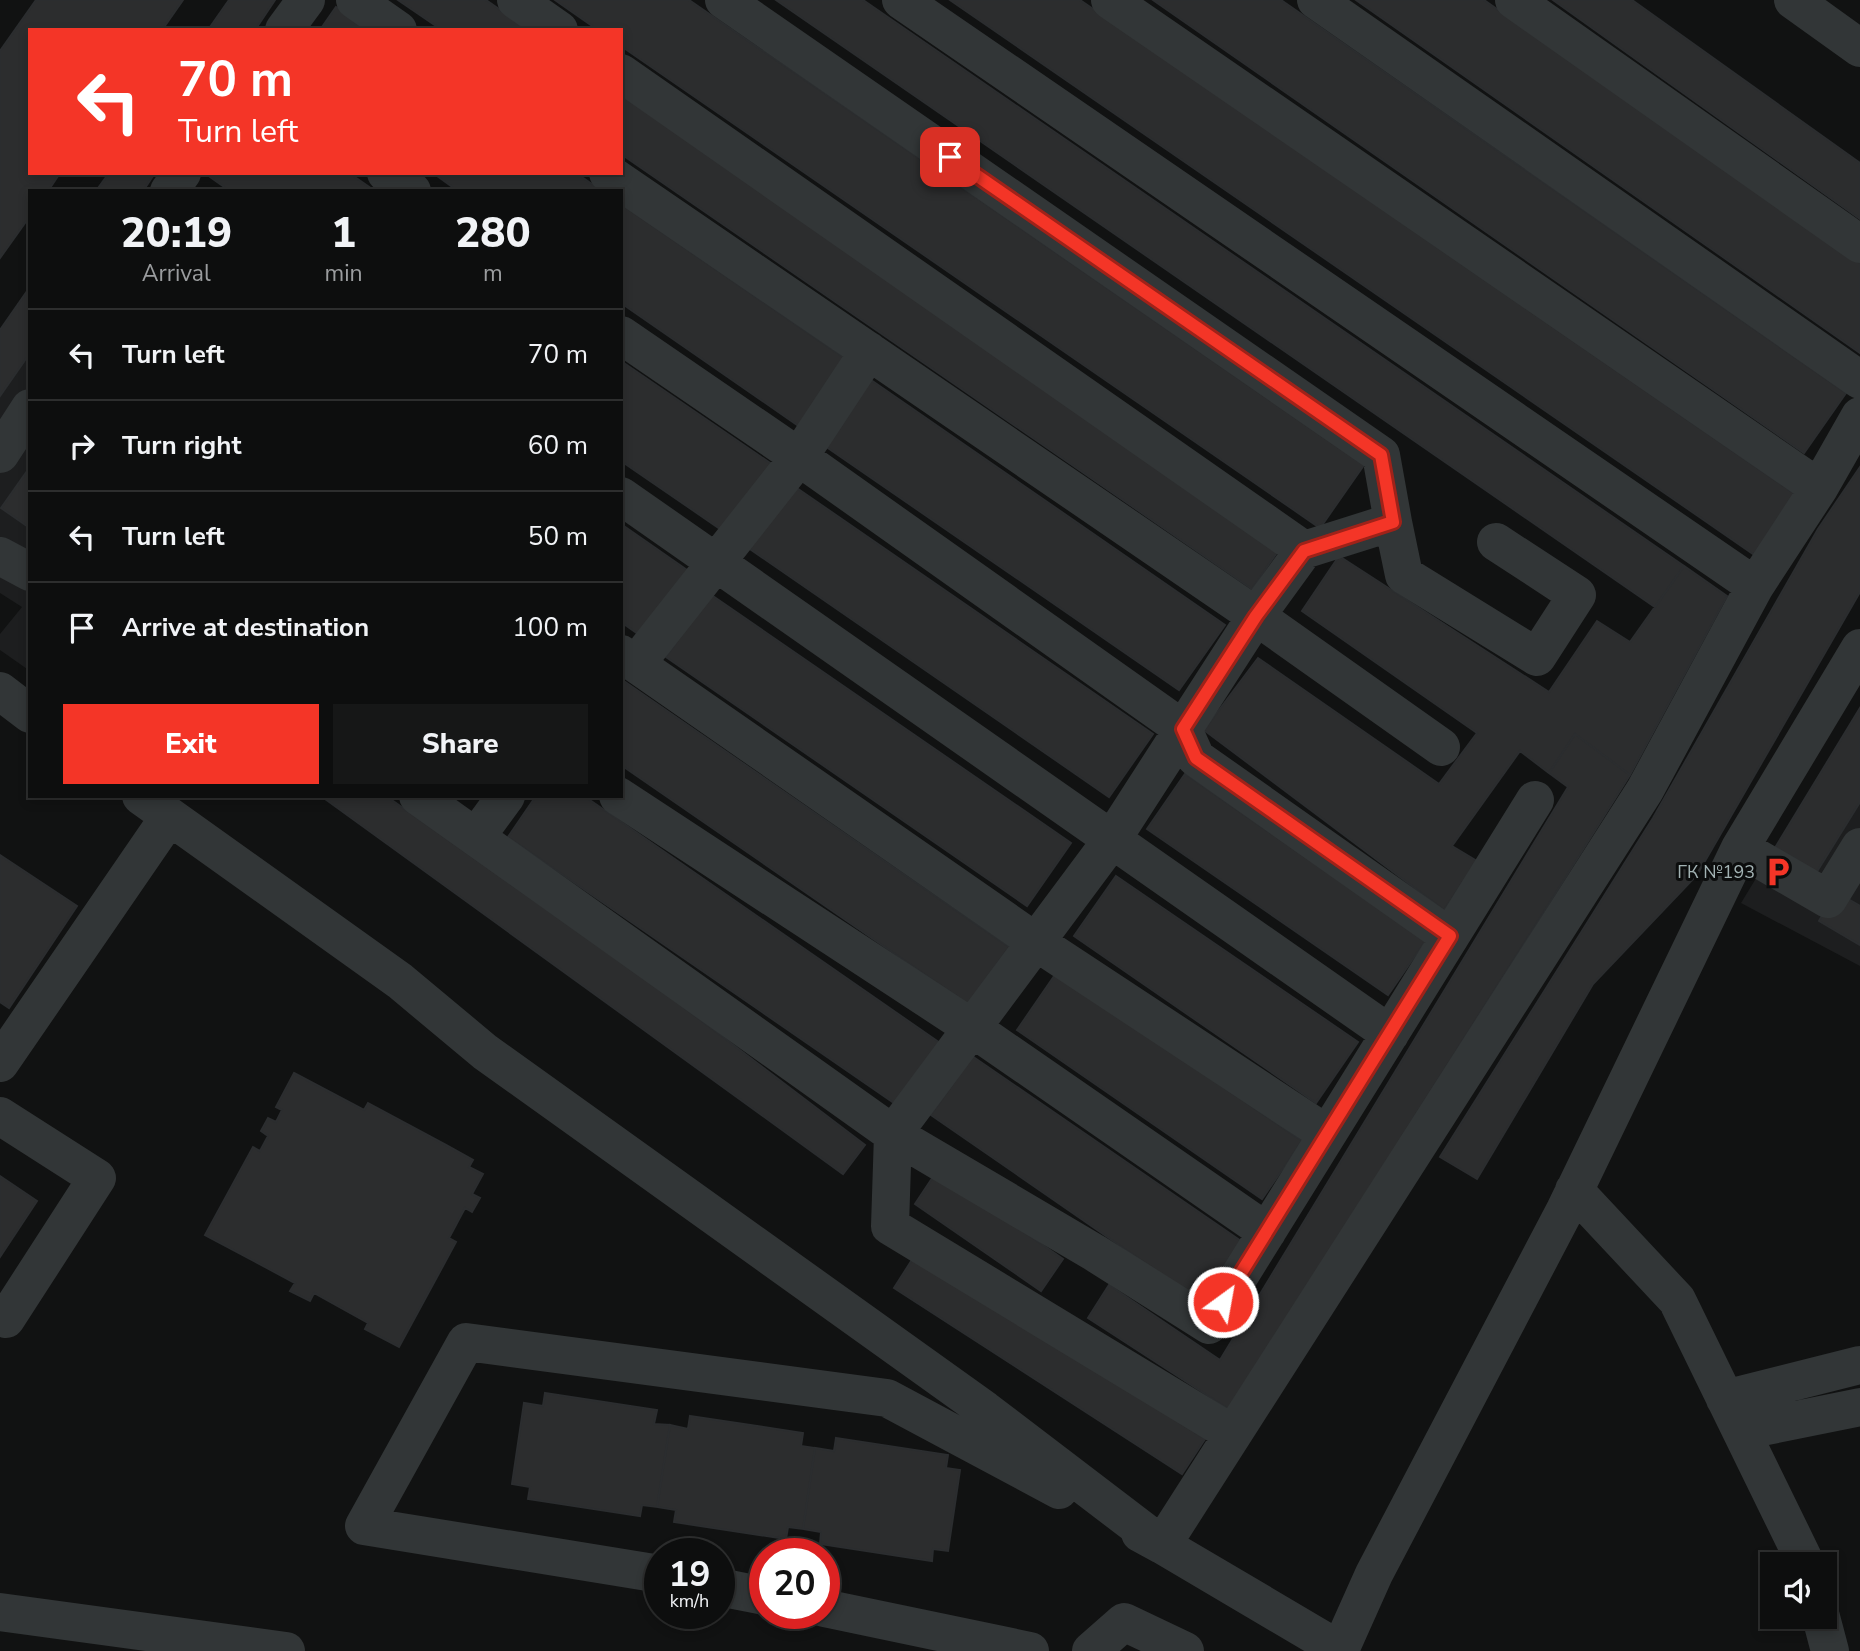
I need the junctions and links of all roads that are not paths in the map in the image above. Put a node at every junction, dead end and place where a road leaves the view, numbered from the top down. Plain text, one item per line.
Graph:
1 (306, 0) edge
2 (355, 0) edge
3 (516, 0) edge
4 (724, 0) edge
5 (901, 0) edge
6 (1110, 0) edge
7 (1316, 0) edge
8 (1514, 0) edge
9 (1793, 0) edge
10 (285, 28) edge
11 (395, 28) edge
12 (556, 28) edge
13 (1860, 48) edge
14 (623, 74) edge
15 (389, 175) edge
16 (611, 175) edge
17 (409, 189) edge
18 (1860, 244) edge
19 (623, 336) edge
20 (869, 351) junction
21 (1860, 380) edge
22 (28, 411) edge
23 (1860, 416) edge
24 (0, 454) edge
25 (799, 457) junction
26 (1819, 488) junction
27 (623, 497) edge
28 (1393, 522) junction
29 (1496, 541) dead end
30 (1304, 551) junction
31 (0, 556) edge
32 (718, 561) junction
33 (28, 571) edge
34 (1755, 586) junction
35 (1256, 616) junction
36 (1860, 648) edge
37 (629, 659) edge
38 (0, 691) edge
39 (28, 712) edge
40 (1183, 729) junction
41 (1441, 747) dead end
42 (421, 798) edge
43 (505, 798) edge
44 (621, 798) edge
45 (1535, 800) dead end
46 (155, 807) edge
47 (476, 837) junction
48 (1111, 841) junction
49 (1740, 848) junction
50 (1856, 864) edge
51 (1450, 936) junction
52 (1036, 942) junction
53 (972, 1028) junction
54 (1390, 1034) junction
55 (0, 1063) edge
56 (0, 1116) edge
57 (893, 1134) junction
58 (1328, 1134) junction
59 (1574, 1190) junction
60 (1267, 1232) junction
61 (0, 1315) edge
62 (1860, 1365) edge
63 (1860, 1407) edge
64 (1733, 1415) junction
65 (1233, 1434) junction
66 (1162, 1545) junction
67 (1800, 1552) edge
68 (644, 1571) edge
69 (840, 1611) edge
70 (0, 1612) edge
71 (1824, 1629) edge
72 (286, 1651) edge
73 (1030, 1651) edge
74 (1091, 1651) edge
75 (1185, 1651) edge
76 (1341, 1651) edge
77 (1830, 1651) edge

1 - 10 lane
2 - 11 lane
3 - 12 lane
4 - 28 lane
5 - 34 lane
6 - 26 lane
7 - 21 lane
8 - 18 lane
9 - 13 lane
14 - 30 lane
15 - 17 lane
16 - 20 lane
19 - 25 lane
20 - 25 lane
20 - 35 lane
22 - 24 lane
23 - 26 lane
25 - 32 lane
25 - 40 lane
26 - 34 lane
27 - 32 lane
28 - 29 lane
28 - 30 lane
30 - 35 lane
31 - 33 lane
32 - 37 lane
32 - 48 lane
34 - 65 lane
35 - 40 lane
35 - 41 lane
36 - 49 lane
37 - 52 lane
38 - 39 lane
40 - 48 lane
40 - 51 lane
42 - 47 lane
43 - 47 lane
44 - 53 lane
45 - 51 lane
46 - 55 lane
46 - 66 lane
47 - 57 lane
48 - 52 lane
48 - 54 lane
49 - 50 lane
49 - 59 lane
51 - 54 lane
52 - 53 lane
52 - 58 lane
53 - 57 lane
53 - 60 lane
54 - 58 lane
56 - 61 lane
57 - 60 lane
57 - 65 lane
58 - 60 lane
59 - 64 lane
59 - 76 lane
62 - 64 lane
63 - 64 lane
64 - 67 lane
65 - 66 lane
66 - 68 lane
66 - 76 lane
69 - 73 lane
70 - 72 lane
71 - 77 lane
74 - 75 lane

